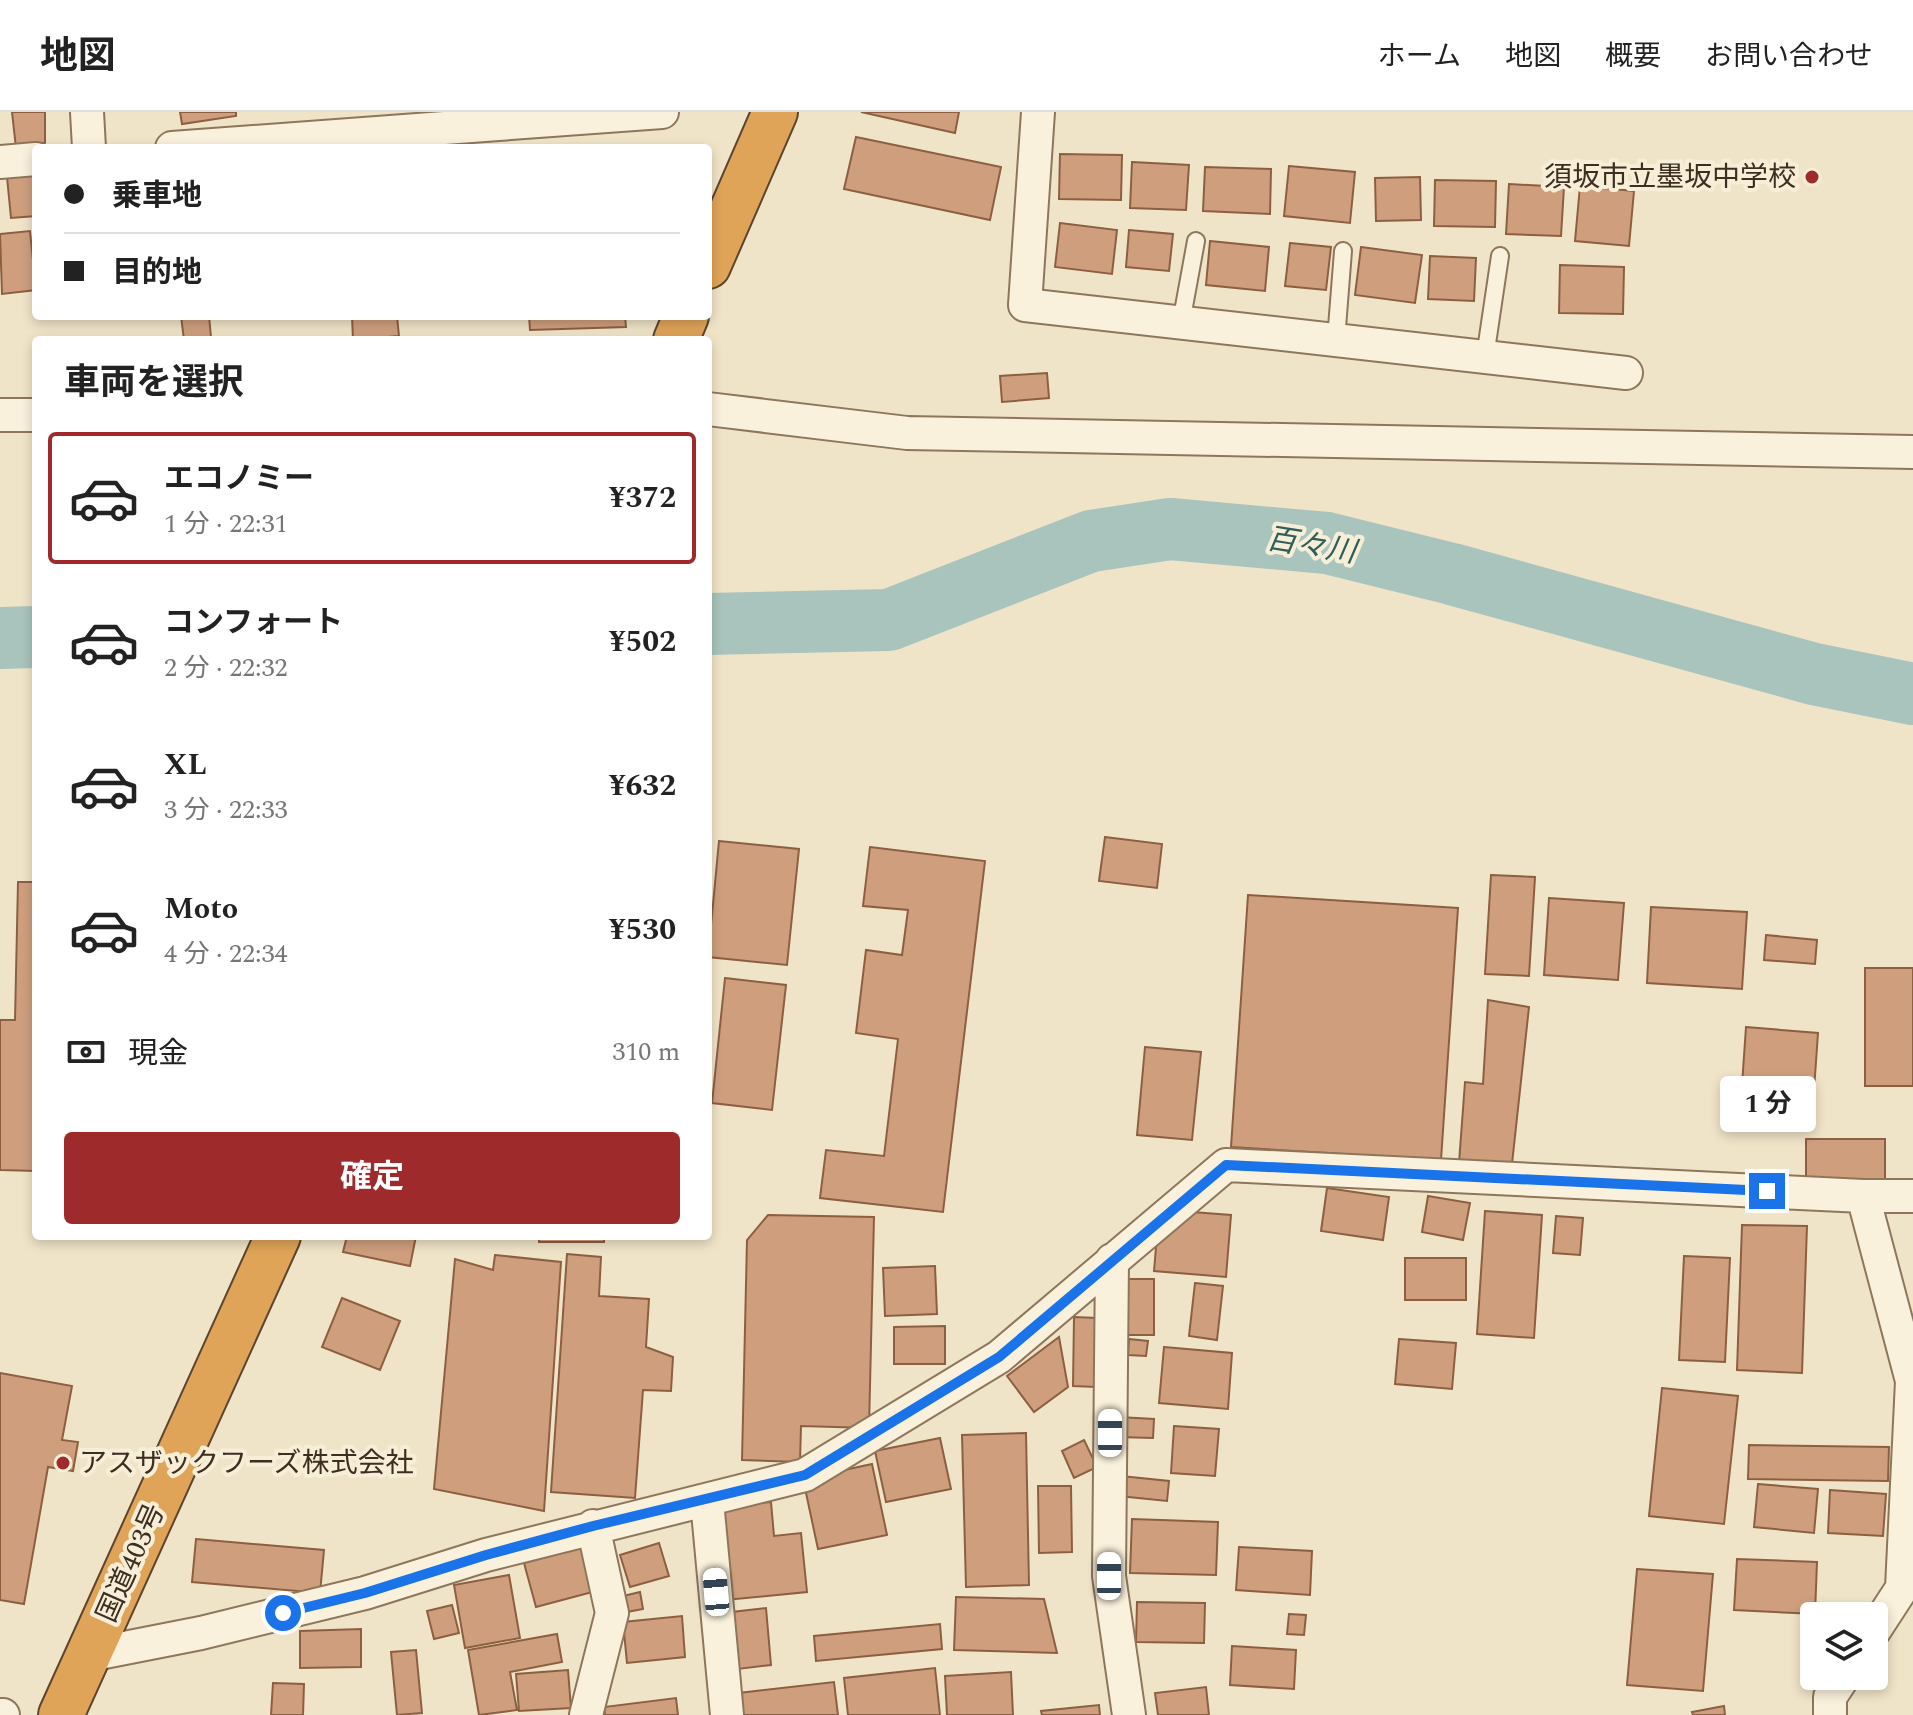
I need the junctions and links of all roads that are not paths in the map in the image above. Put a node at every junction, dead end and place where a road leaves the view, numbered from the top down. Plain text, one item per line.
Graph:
1 (87, 112) edge
2 (662, 112) edge
3 (775, 112) edge
4 (1038, 112) edge
5 (89, 144) edge
6 (226, 144) edge
7 (32, 159) edge
8 (0, 162) edge
9 (1196, 241) dead end
10 (1343, 251) dead end
11 (1500, 256) dead end
12 (712, 257) edge
13 (1181, 323) junction
14 (1336, 340) junction
15 (1485, 357) junction
16 (1626, 373) dead end
17 (712, 409) edge
18 (0, 415) edge
19 (32, 415) edge
20 (1913, 452) edge
21 (1863, 1196) junction
22 (1913, 1196) edge
23 (276, 1240) edge
24 (1112, 1260) junction
25 (1913, 1381) edge
26 (707, 1501) junction
27 (593, 1526) junction
28 (1888, 1610) edge
29 (89, 1655) junction
30 (1835, 1690) edge
31 (61, 1715) edge
32 (586, 1715) edge
33 (727, 1715) edge
34 (1129, 1715) edge
35 (1830, 1715) edge

1 - 5 street
2 - 6 street
3 - 12 highway
4 - 13 street
7 - 8 street
9 - 13 lane
10 - 14 lane
11 - 15 lane
13 - 14 street
14 - 15 street
15 - 16 street
17 - 20 street
18 - 19 street
21 - 22 street
21 - 24 street
21 - 25 street
23 - 29 highway, 国道403号
24 - 26 street
24 - 34 street
25 - 28 street
26 - 27 street
26 - 33 street
27 - 29 street
27 - 32 street
29 - 31 highway, 国道403号
30 - 35 street

